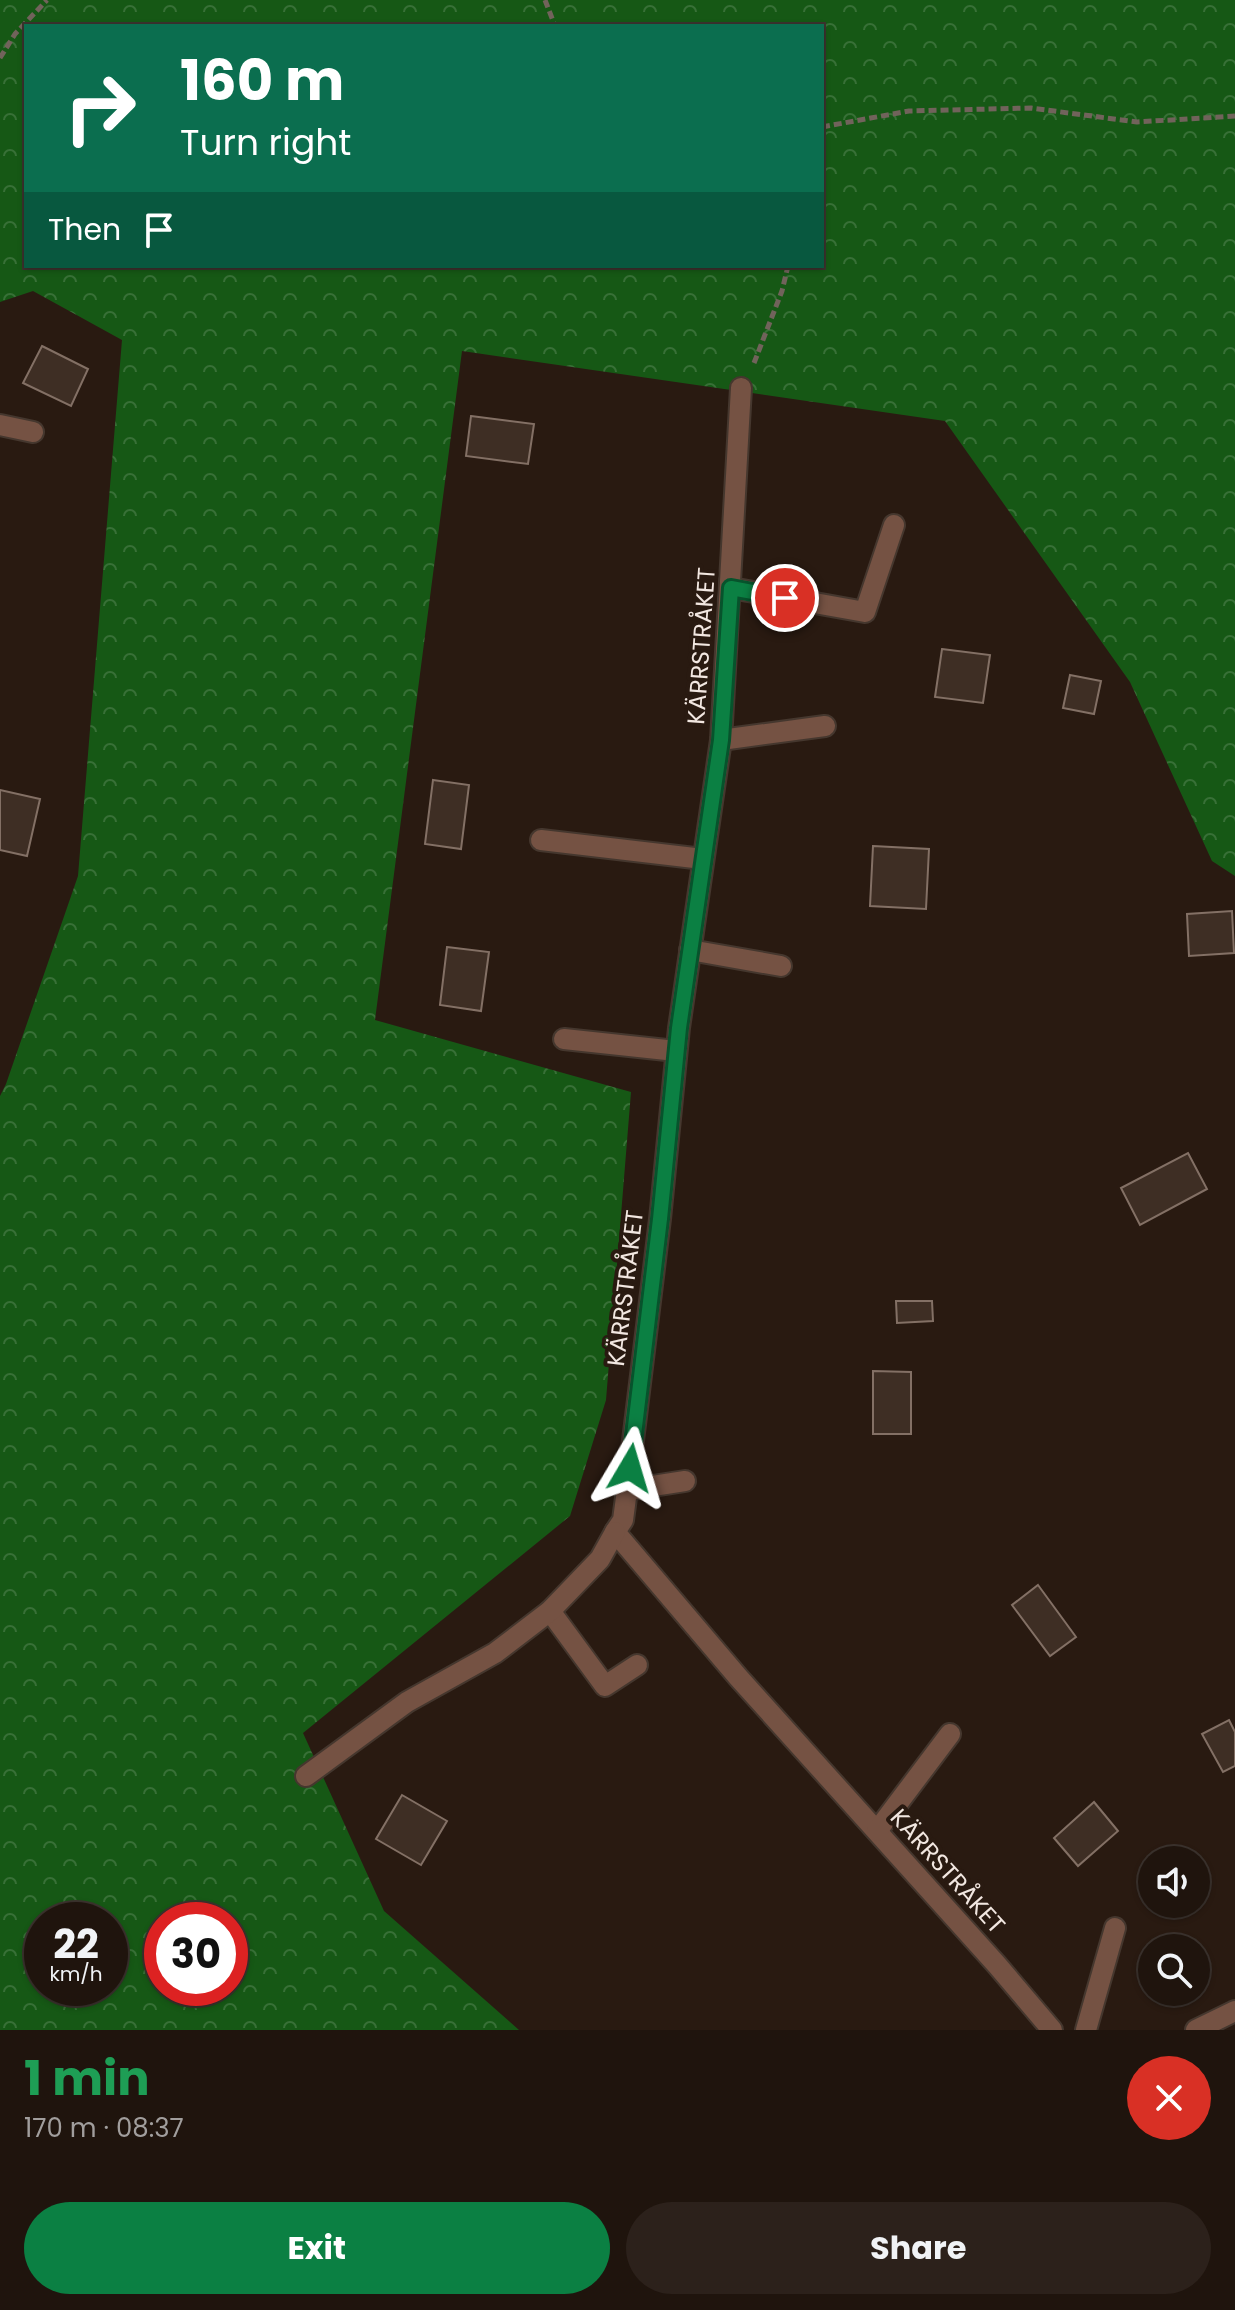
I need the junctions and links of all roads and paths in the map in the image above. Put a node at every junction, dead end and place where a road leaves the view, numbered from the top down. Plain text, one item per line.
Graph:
1 (47, 0) edge
2 (545, 0) edge
3 (24, 24) edge
4 (24, 24) edge
5 (554, 24) edge
6 (0, 58) edge
7 (1235, 116) edge
8 (824, 127) edge
9 (788, 268) edge
10 (741, 388) joint
11 (0, 425) edge
12 (33, 432) dead end
13 (894, 525) dead end
14 (731, 588) junction
15 (825, 726) dead end
16 (721, 740) junction
17 (541, 840) dead end
18 (703, 859) junction
19 (690, 950) junction
20 (781, 966) dead end
21 (564, 1039) dead end
22 (676, 1051) junction
23 (685, 1481) dead end
24 (627, 1490) junction
25 (615, 1532) junction
26 (550, 1611) junction
27 (637, 1665) dead end
28 (950, 1734) dead end
29 (306, 1776) dead end
30 (877, 1831) junction
31 (1115, 1928) dead end
32 (1235, 2011) edge
33 (1052, 2030) edge
34 (1086, 2030) edge
35 (1196, 2030) edge

1 - 3 path
2 - 5 path
4 - 6 path
7 - 8 path
9 - 10 path
10 - 14 street, KÄRRSTRÅKET
11 - 12 street
13 - 14 street
14 - 16 street, KÄRRSTRÅKET
15 - 16 street
16 - 18 street, KÄRRSTRÅKET
17 - 18 street
18 - 19 street, KÄRRSTRÅKET
19 - 20 street
19 - 22 street, KÄRRSTRÅKET
21 - 22 street
22 - 24 street, KÄRRSTRÅKET
23 - 24 street
24 - 25 street, KÄRRSTRÅKET
25 - 26 street
25 - 30 street, KÄRRSTRÅKET
26 - 27 street
26 - 29 street
28 - 30 street
30 - 33 street, KÄRRSTRÅKET
31 - 34 street
32 - 35 street

